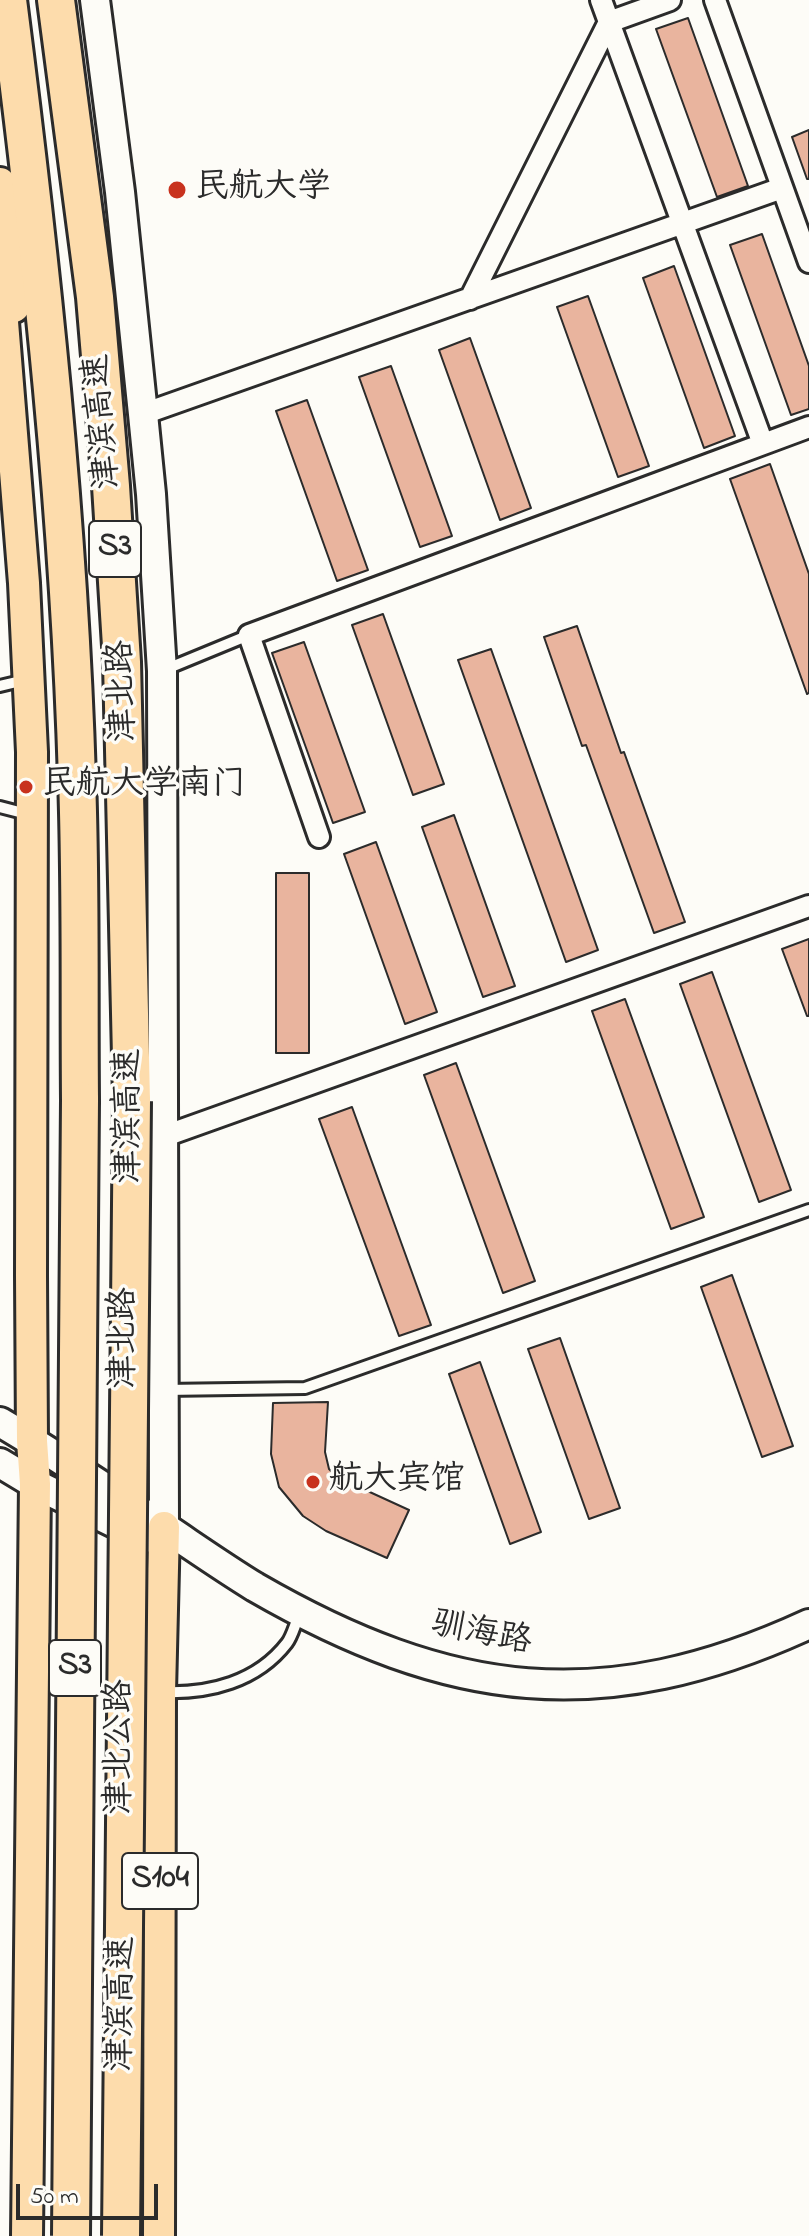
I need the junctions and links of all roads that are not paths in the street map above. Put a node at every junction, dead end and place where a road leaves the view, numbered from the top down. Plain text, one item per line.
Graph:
1 (8, 0) edge
2 (56, 0) edge
3 (95, 0) edge
4 (601, 0) edge
5 (670, 0) edge
6 (715, 0) edge
7 (609, 22) junction
8 (0, 183) edge
9 (782, 188) junction
10 (683, 224) junction
11 (809, 262) edge
12 (0, 285) edge
13 (470, 299) junction
14 (143, 414) junction
15 (809, 427) edge
16 (763, 444) junction
17 (249, 635) junction
18 (162, 671) junction
19 (14, 683) edge
20 (0, 807) edge
21 (33, 815) junction
22 (319, 837) dead end
23 (809, 906) edge
24 (162, 1137) junction
25 (809, 1210) edge
26 (162, 1390) junction
27 (0, 1422) edge
28 (37, 1444) junction
29 (0, 1463) edge
30 (35, 1484) junction
31 (163, 1537) junction
32 (299, 1616) junction
33 (809, 1624) edge
34 (809, 1633) edge
35 (160, 1692) junction
36 (27, 2236) edge
37 (71, 2236) edge
38 (121, 2236) edge
39 (159, 2236) edge

1 - 37 highway, 津滨高速 / S3, bridge
2 - 38 highway, 津滨高速 / S3, bridge
3 - 14 main road, 津北路
4 - 7 street
5 - 7 street
6 - 9 street
7 - 10 street
7 - 13 street
8 - 28 main road
9 - 10 street
9 - 11 street
10 - 13 street
10 - 16 street
12 - 19 main road
13 - 14 street
14 - 18 main road, 津北路
15 - 16 street
16 - 17 street
17 - 18 lane
17 - 22 street
18 - 24 main road, 津北路
19 - 21 main road
20 - 21 lane
21 - 28 main road
23 - 24 street
24 - 26 main road, 津北路
25 - 26 lane
26 - 31 main road, 津北路
27 - 28 main road
28 - 30 main road
28 - 31 main road
29 - 30 main road
30 - 31 main road
30 - 36 main road
31 - 32 main road, 驯海路
31 - 35 main road, 津北公路 / S104
32 - 33 main road, 驯海路
32 - 34 main road, 驯海路
32 - 35 lane
35 - 39 main road, 津北公路 / S104

